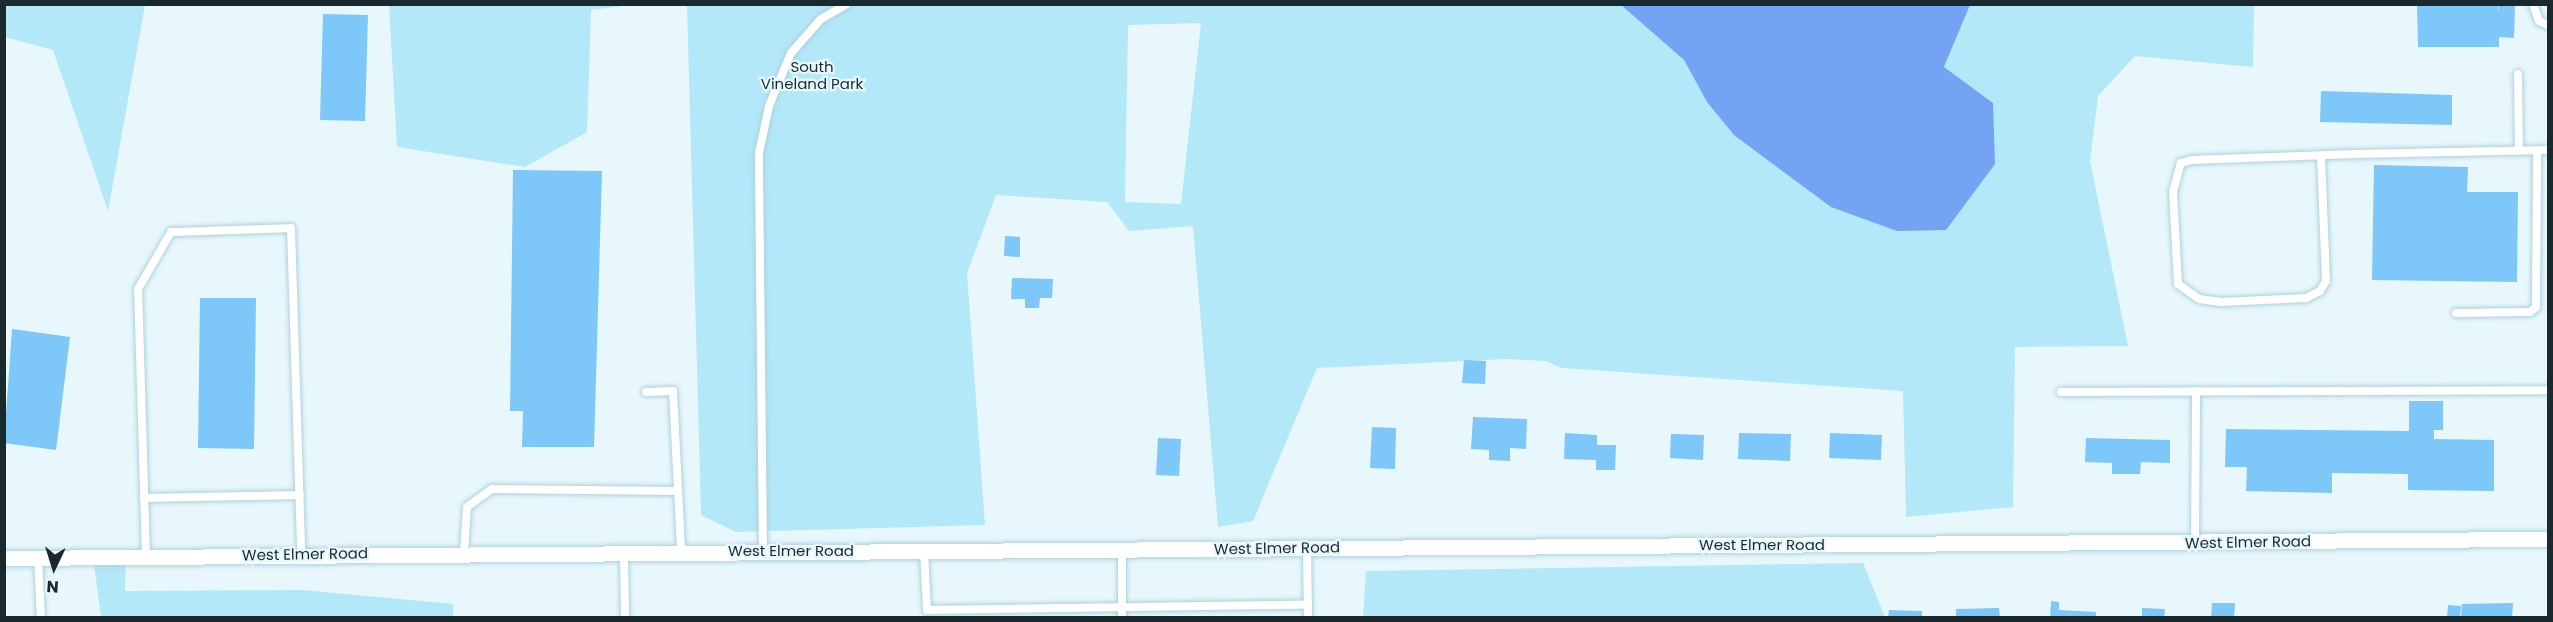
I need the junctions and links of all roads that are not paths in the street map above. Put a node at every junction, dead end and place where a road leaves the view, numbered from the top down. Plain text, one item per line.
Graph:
1 (847, 4) edge
2 (2533, 4) edge
3 (2548, 25) edge
4 (2518, 74) dead end
5 (2548, 150) edge
6 (2519, 151) junction
7 (2537, 151) junction
8 (2321, 156) junction
9 (2456, 313) dead end
10 (2548, 390) edge
11 (2196, 391) junction
12 (645, 392) dead end
13 (2061, 392) dead end
14 (678, 491) junction
15 (300, 495) junction
16 (144, 498) junction
17 (2548, 539) edge
18 (2195, 543) junction
19 (1307, 547) junction
20 (1122, 550) junction
21 (624, 551) junction
22 (681, 551) junction
23 (763, 551) junction
24 (924, 551) junction
25 (464, 552) junction
26 (301, 554) junction
27 (146, 556) junction
28 (38, 557) junction
29 (4, 558) edge
30 (1308, 605) junction
31 (1122, 608) junction
32 (969, 614) edge
33 (41, 618) edge
34 (625, 618) edge
35 (1122, 618) edge
36 (1308, 618) edge

1 - 23 lane
2 - 3 lane
4 - 6 lane
5 - 7 lane
6 - 7 lane
6 - 8 lane
7 - 9 lane
8 - 8 lane
10 - 11 lane
11 - 13 lane
11 - 18 lane
12 - 14 lane
14 - 22 lane
14 - 25 lane
15 - 16 lane
15 - 16 lane
15 - 26 lane
16 - 27 lane
17 - 18 street, West Elmer Road
18 - 19 street, West Elmer Road
19 - 20 street, West Elmer Road
19 - 30 lane
20 - 24 street, West Elmer Road
20 - 31 lane
21 - 22 street, West Elmer Road
21 - 25 street, West Elmer Road
21 - 34 lane
22 - 23 street, West Elmer Road
23 - 24 street, West Elmer Road
24 - 32 lane
25 - 26 street, West Elmer Road
26 - 27 street, West Elmer Road
27 - 28 street, West Elmer Road
28 - 29 street, West Elmer Road
28 - 33 lane
30 - 31 lane
30 - 36 lane
31 - 32 lane
31 - 35 lane

